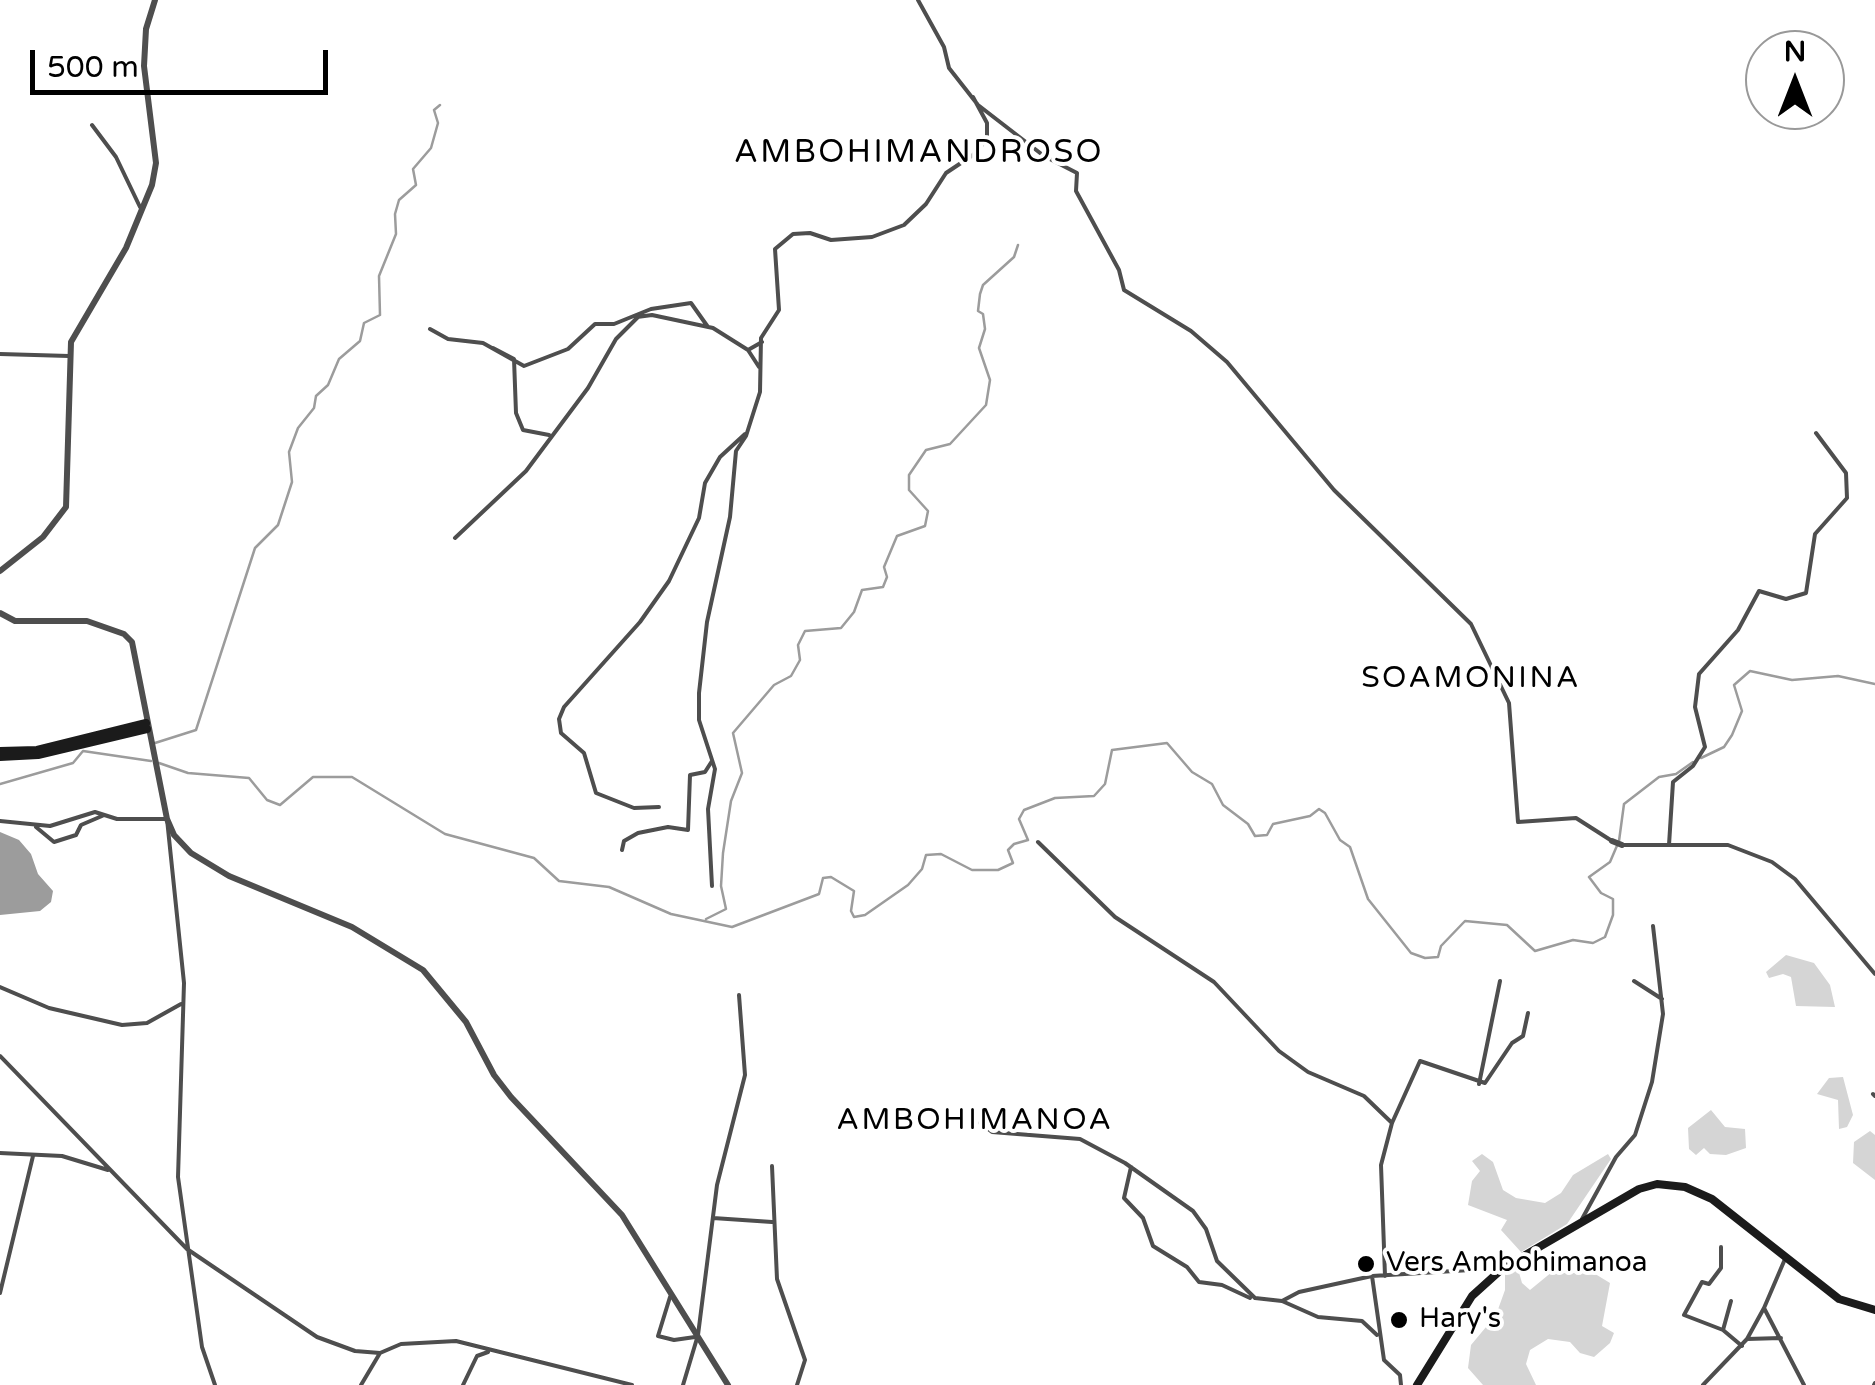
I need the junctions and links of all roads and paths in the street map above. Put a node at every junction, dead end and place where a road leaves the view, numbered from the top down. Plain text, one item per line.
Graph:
1 (155, 0) edge
2 (918, 0) edge
3 (973, 97) junction
4 (92, 125) dead end
5 (142, 212) junction
6 (638, 317) junction
7 (626, 319) junction
8 (708, 327) junction
9 (430, 329) dead end
10 (762, 342) junction
11 (748, 350) junction
12 (0, 354) edge
13 (69, 356) junction
14 (514, 362) junction
15 (760, 369) junction
16 (748, 430) junction
17 (1816, 433) dead end
18 (550, 434) junction
19 (455, 538) dead end
20 (0, 571) edge
21 (0, 613) edge
22 (147, 726) junction
23 (0, 754) edge
24 (712, 761) junction
25 (659, 808) dead end
26 (102, 816) junction
27 (166, 820) junction
28 (0, 821) edge
29 (36, 827) junction
30 (1612, 841) joint
31 (1038, 842) dead end
32 (1622, 845) joint
33 (1669, 845) junction
34 (622, 850) dead end
35 (712, 886) dead end
36 (1654, 926) dead end
37 (1875, 974) edge
38 (1634, 980) dead end
39 (1500, 981) dead end
40 (0, 987) edge
41 (739, 995) dead end
42 (1662, 1000) junction
43 (182, 1004) junction
44 (1528, 1012) dead end
45 (0, 1056) edge
46 (1479, 1084) junction
47 (980, 1122) dead end
48 (1392, 1123) junction
49 (0, 1153) edge
50 (33, 1156) junction
51 (772, 1166) dead end
52 (1130, 1167) junction
53 (110, 1171) junction
54 (713, 1218) junction
55 (772, 1222) junction
56 (1576, 1227) junction
57 (1721, 1247) dead end
58 (187, 1249) junction
59 (1785, 1259) junction
60 (1503, 1268) junction
61 (1372, 1276) junction
62 (1385, 1276) junction
63 (0, 1294) edge
64 (670, 1297) dead end
65 (1250, 1298) dead end
66 (1282, 1301) junction
67 (1731, 1301) dead end
68 (1764, 1308) junction
69 (1875, 1310) edge
70 (1722, 1330) junction
71 (696, 1336) junction
72 (1781, 1338) junction
73 (1380, 1339) junction
74 (1747, 1339) junction
75 (1742, 1346) junction
76 (494, 1352) junction
77 (380, 1353) junction
78 (617, 1384) edge
79 (215, 1385) edge
80 (361, 1385) edge
81 (463, 1385) edge
82 (632, 1385) edge
83 (682, 1385) edge
84 (728, 1385) edge
85 (797, 1385) edge
86 (1401, 1385) edge
87 (1417, 1385) edge
88 (1702, 1385) edge
89 (1804, 1385) edge

1 - 5 street
2 - 3 street
3 - 10 street
3 - 30 street
4 - 5 street
5 - 13 street
6 - 7 street
6 - 8 street
6 - 18 street
7 - 8 street
7 - 14 street
8 - 11 street
9 - 14 street
10 - 11 street
10 - 15 street
11 - 15 street
12 - 13 street
13 - 20 street
14 - 18 street
15 - 16 street
16 - 24 street
16 - 25 street
17 - 33 street
18 - 19 street
21 - 22 street
22 - 23 main road
22 - 27 street
24 - 34 street
24 - 35 street
26 - 27 street
26 - 29 street
26 - 29 street
27 - 43 street
27 - 71 street
28 - 29 street
30 - 32 street
31 - 48 street
32 - 33 street
33 - 37 street
36 - 42 street
38 - 42 street
39 - 46 street
40 - 43 street
41 - 54 street
42 - 56 street
43 - 58 street
44 - 46 street
45 - 53 street
46 - 48 street
47 - 52 street
48 - 62 street
49 - 50 street
50 - 53 street
50 - 63 street
51 - 55 street
52 - 65 street
52 - 66 street
53 - 58 street
54 - 55 street
54 - 71 street
55 - 85 street
56 - 59 main road
56 - 60 main road
57 - 70 street
58 - 77 street
58 - 79 street
59 - 68 street
59 - 69 main road
60 - 62 street
60 - 87 main road
61 - 62 street
61 - 66 street
61 - 73 street
64 - 71 street
66 - 73 street
67 - 70 street
68 - 72 street
68 - 74 street
70 - 75 street
71 - 83 street
71 - 84 street
72 - 74 street
72 - 89 street
73 - 86 street
74 - 75 street
75 - 88 street
76 - 77 street
76 - 78 street
76 - 81 street
77 - 80 street
78 - 82 street

